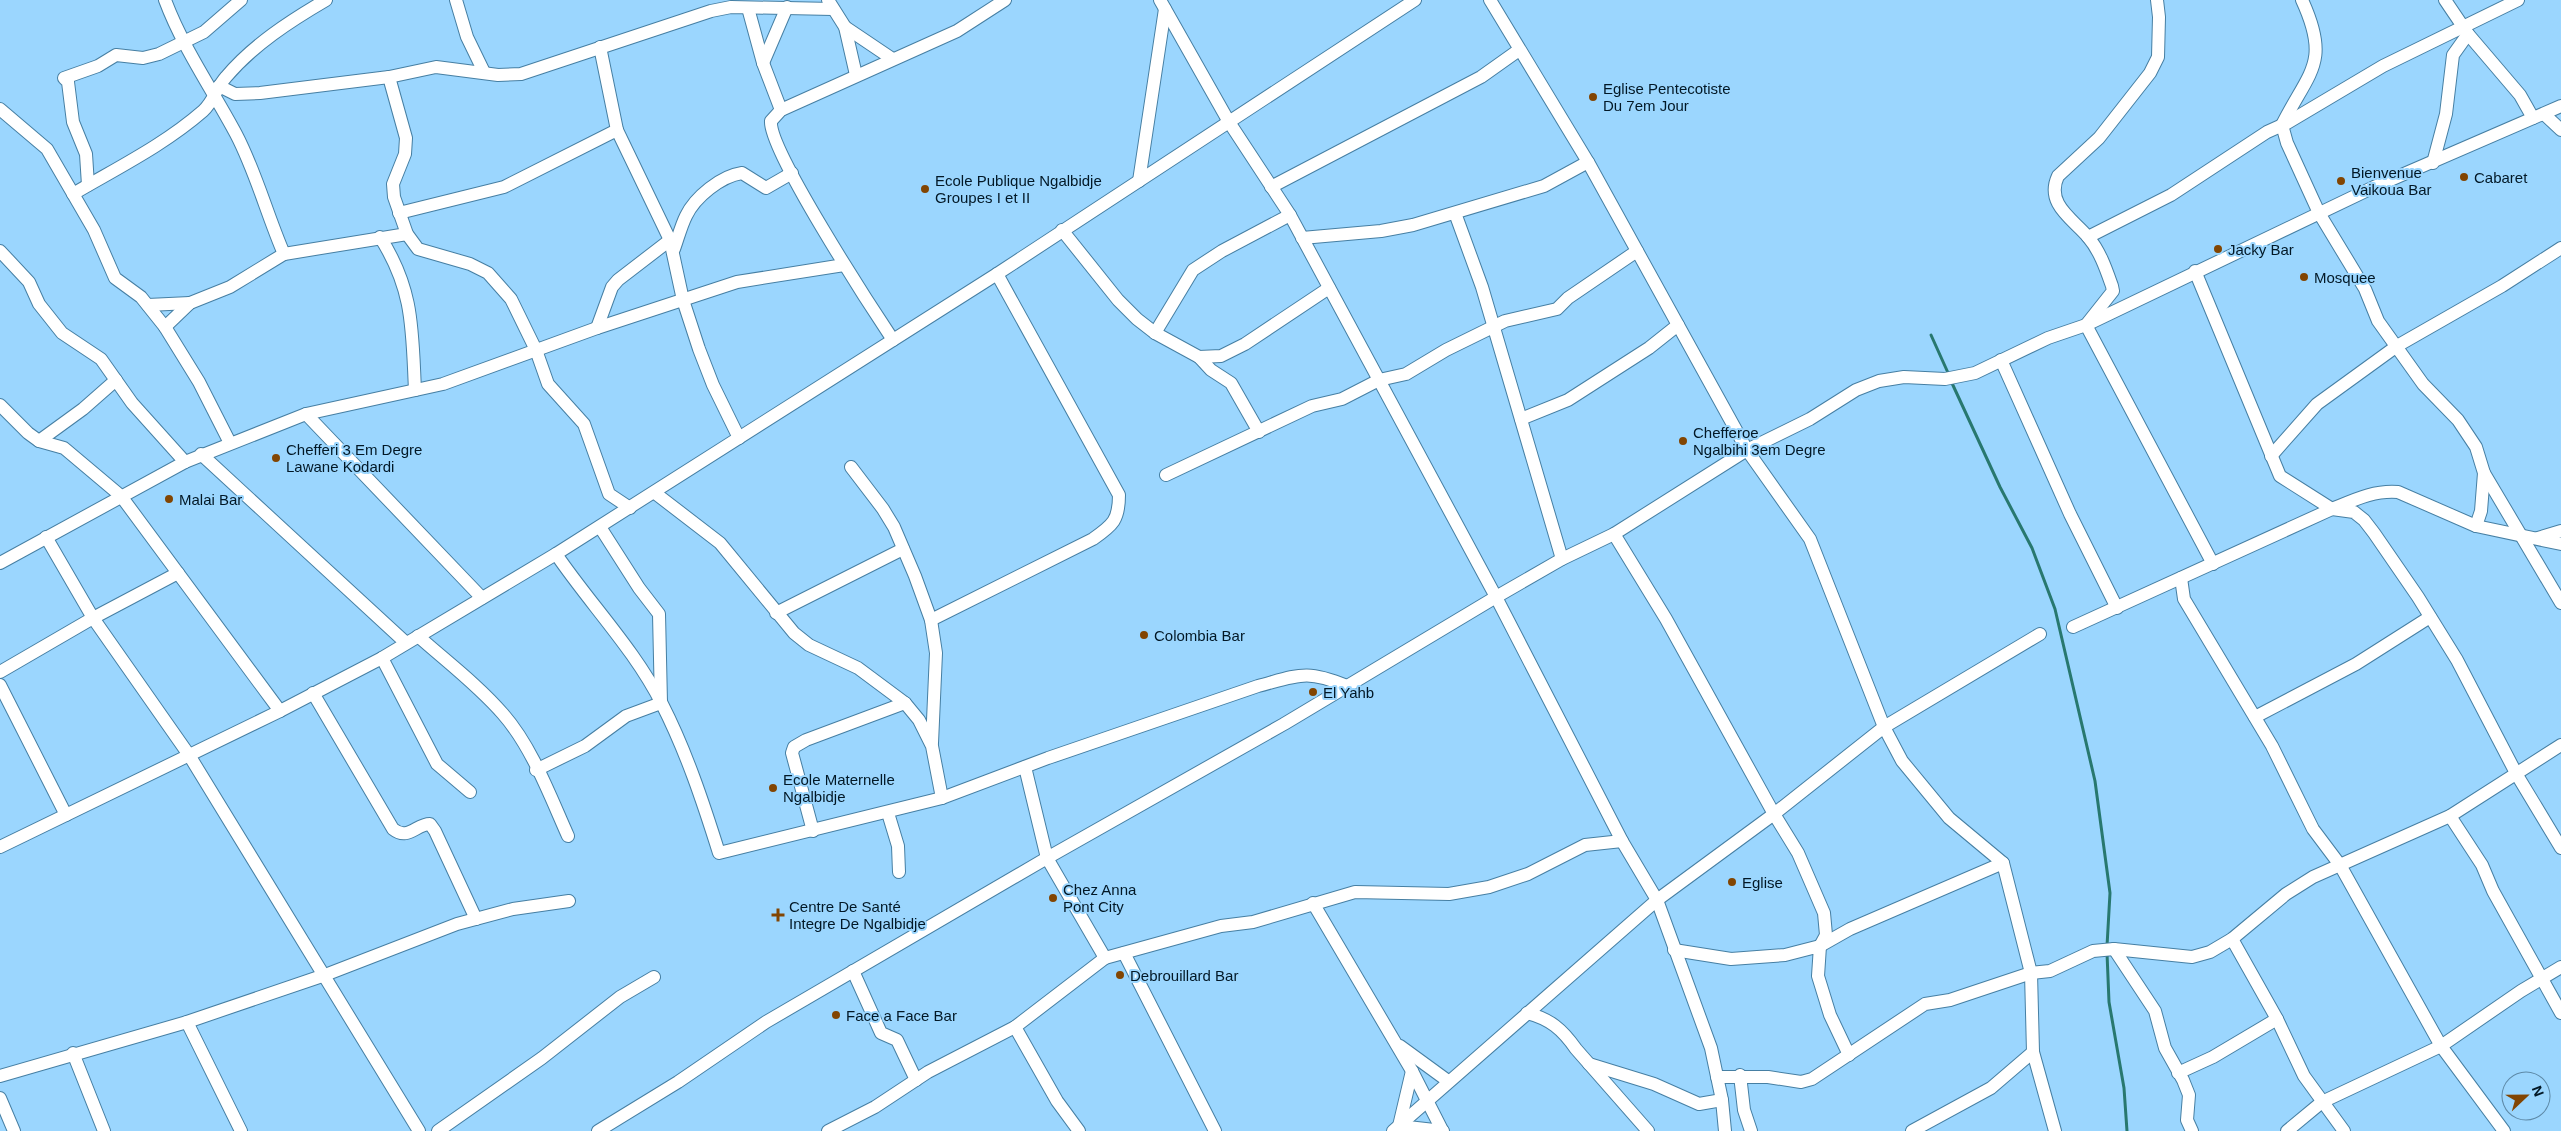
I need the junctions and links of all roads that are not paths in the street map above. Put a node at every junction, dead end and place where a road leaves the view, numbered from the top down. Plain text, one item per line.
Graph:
1 (165, 0) edge
2 (241, 0) edge
3 (326, 0) edge
4 (456, 0) edge
5 (1415, 0) edge
6 (1490, 0) edge
7 (2157, 0) edge
8 (2302, 0) edge
9 (2518, 0) edge
10 (998, 2) edge
11 (2448, 2) edge
12 (830, 5) edge
13 (1163, 5) edge
14 (787, 7) junction
15 (748, 8) junction
16 (845, 27) junction
17 (2464, 30) junction
18 (183, 42) junction
19 (600, 47) junction
20 (1519, 50) junction
21 (892, 58) junction
22 (763, 63) junction
23 (484, 72) junction
24 (856, 76) junction
25 (389, 77) junction
26 (217, 92) junction
27 (2561, 106) edge
28 (0, 109) edge
29 (781, 110) junction
30 (2538, 116) junction
31 (1228, 122) junction
32 (2282, 125) junction
33 (617, 130) junction
34 (2561, 130) edge
35 (1588, 162) junction
36 (2433, 162) junction
37 (792, 173) junction
38 (1139, 180) junction
39 (88, 185) junction
40 (1271, 187) junction
41 (73, 194) junction
42 (399, 212) junction
43 (1455, 213) junction
44 (2320, 213) junction
45 (1290, 215) junction
46 (1062, 230) junction
47 (407, 234) junction
48 (380, 237) junction
49 (2088, 237) junction
50 (1302, 238) junction
51 (672, 245) junction
52 (2561, 248) edge
53 (0, 251) edge
54 (1637, 251) junction
55 (284, 254) junction
56 (844, 265) junction
57 (2194, 271) junction
58 (997, 274) junction
59 (1329, 288) junction
60 (683, 300) junction
61 (190, 303) junction
62 (148, 305) junction
63 (2086, 324) junction
64 (1678, 325) junction
65 (1494, 326) junction
66 (165, 327) junction
67 (598, 328) junction
68 (1155, 333) junction
69 (893, 340) junction
70 (2397, 346) junction
71 (536, 350) junction
72 (1222, 356) junction
73 (1199, 358) junction
74 (2001, 360) junction
75 (1211, 370) junction
76 (116, 380) junction
77 (1379, 380) junction
78 (415, 390) junction
79 (0, 405) edge
80 (306, 414) junction
81 (1521, 418) junction
82 (1259, 432) junction
83 (740, 438) junction
84 (40, 441) junction
85 (230, 443) junction
86 (1747, 450) junction
87 (201, 454) junction
88 (2271, 456) junction
89 (185, 462) junction
90 (851, 467) dead end
91 (2484, 473) junction
92 (1166, 475) dead end
93 (655, 493) junction
94 (121, 496) junction
95 (630, 508) junction
96 (2332, 509) junction
97 (2476, 526) junction
98 (600, 527) junction
99 (2561, 531) edge
100 (1614, 534) junction
101 (2522, 536) junction
102 (46, 537) junction
103 (2535, 539) junction
104 (2561, 544) edge
105 (903, 549) junction
106 (556, 554) junction
107 (1562, 559) junction
108 (0, 563) edge
109 (2213, 564) junction
110 (178, 573) junction
111 (2181, 578) junction
112 (1496, 596) junction
113 (482, 598) junction
114 (2561, 603) edge
115 (2117, 608) junction
116 (776, 613) junction
117 (2430, 617) junction
118 (93, 618) junction
119 (931, 620) junction
120 (2073, 627) dead end
121 (2040, 634) dead end
122 (418, 636) junction
123 (405, 642) junction
124 (382, 658) junction
125 (0, 672) edge
126 (0, 685) edge
127 (1346, 686) junction
128 (313, 693) junction
129 (662, 703) junction
130 (905, 703) junction
131 (280, 711) junction
132 (2255, 717) junction
133 (1884, 728) junction
134 (2561, 745) edge
135 (932, 746) junction
136 (189, 755) junction
137 (1025, 767) junction
138 (536, 770) junction
139 (2517, 775) junction
140 (470, 792) dead end
141 (942, 798) junction
142 (888, 813) junction
143 (1774, 814) junction
144 (66, 815) junction
145 (2450, 816) junction
146 (813, 831) junction
147 (568, 836) dead end
148 (1622, 841) junction
149 (0, 847) edge
150 (2561, 848) edge
151 (1047, 858) junction
152 (2003, 863) junction
153 (2340, 865) junction
154 (899, 872) dead end
155 (1657, 900) junction
156 (569, 901) dead end
157 (1312, 904) junction
158 (476, 919) junction
159 (2232, 939) junction
160 (1820, 946) junction
161 (2114, 949) junction
162 (1674, 950) junction
163 (1124, 953) junction
164 (1105, 958) junction
165 (2561, 968) edge
166 (853, 971) junction
167 (2031, 973) junction
168 (325, 975) junction
169 (654, 977) dead end
170 (2541, 980) junction
171 (1527, 1013) junction
172 (2561, 1013) edge
173 (2277, 1018) junction
174 (187, 1022) junction
175 (1015, 1027) junction
176 (1394, 1042) junction
177 (2441, 1046) junction
178 (2033, 1052) junction
179 (73, 1053) junction
180 (1849, 1055) junction
181 (1589, 1064) junction
182 (1412, 1071) junction
183 (2178, 1072) junction
184 (0, 1076) edge
185 (1740, 1076) junction
186 (1717, 1078) junction
187 (916, 1080) junction
188 (1448, 1081) junction
189 (0, 1098) edge
190 (1722, 1100) junction
191 (1428, 1101) junction
192 (2322, 1102) junction
193 (1396, 1128) edge
194 (1443, 1130) edge
195 (14, 1131) edge
196 (104, 1131) edge
197 (241, 1131) edge
198 (419, 1131) edge
199 (438, 1131) edge
200 (598, 1131) edge
201 (828, 1131) edge
202 (1079, 1131) edge
203 (1215, 1131) edge
204 (1648, 1131) edge
205 (1725, 1131) edge
206 (1751, 1131) edge
207 (1912, 1131) edge
208 (2055, 1131) edge
209 (2192, 1131) edge
210 (2287, 1131) edge
211 (2344, 1131) edge
212 (2504, 1131) edge

1 - 18 street
2 - 18 street
3 - 26 street
4 - 23 street
5 - 31 street
6 - 20 street
7 - 49 street
8 - 32 street
9 - 17 street
10 - 21 street
11 - 17 street
12 - 14 street
12 - 16 street
13 - 31 street
13 - 38 street
14 - 15 street
14 - 22 street
15 - 19 street
15 - 22 street
16 - 21 street
16 - 24 street
17 - 30 street
17 - 32 street
17 - 36 street
18 - 26 street
18 - 39 street
19 - 23 street
19 - 33 street
20 - 35 street
20 - 40 street
21 - 24 street
22 - 29 street
23 - 25 street
24 - 29 street
25 - 26 street
25 - 42 street
26 - 39 street
26 - 55 street
27 - 30 street
28 - 41 street
29 - 37 street
30 - 34 street
30 - 36 street
31 - 38 street
31 - 40 street
32 - 44 street
32 - 49 street
33 - 42 street
33 - 51 street
35 - 43 street
35 - 54 street
36 - 44 street
37 - 51 street
37 - 56 street
38 - 46 street
39 - 41 street
40 - 45 street
41 - 62 street
42 - 47 street
43 - 50 street
43 - 65 street
44 - 57 street
44 - 70 street
45 - 50 street
45 - 68 street
46 - 58 street
46 - 68 street
47 - 48 street
47 - 71 street
48 - 55 street
48 - 78 street
49 - 63 street
50 - 59 street
51 - 60 street
51 - 67 street
52 - 70 street
53 - 76 street
54 - 64 street
54 - 65 street
55 - 61 street
56 - 60 street
56 - 69 street
57 - 63 street
57 - 88 street
58 - 69 street
58 - 119 street
59 - 72 street
59 - 77 street
60 - 67 street
60 - 83 street
61 - 62 street
61 - 66 street
62 - 66 street
63 - 74 street
63 - 109 street
64 - 81 street
64 - 86 street
65 - 77 street
65 - 81 street
66 - 85 street
67 - 71 street
68 - 73 street
69 - 83 street
70 - 88 street
70 - 91 street
71 - 78 street
71 - 95 street
72 - 73 street
72 - 75 street
73 - 75 street
74 - 86 street
74 - 115 street
75 - 82 street
76 - 84 street
76 - 89 street
77 - 82 street
77 - 112 street
78 - 80 street
79 - 84 street
80 - 85 street
80 - 113 street
81 - 107 street
82 - 92 street
83 - 93 street
84 - 94 street
85 - 87 street
86 - 100 street
86 - 133 street
87 - 89 street
87 - 123 street
88 - 96 street
89 - 94 street
90 - 105 street
91 - 97 street
91 - 101 street
93 - 95 street
93 - 116 street
94 - 102 street
94 - 110 street
95 - 98 street
96 - 97 street
96 - 109 street
96 - 117 street
97 - 101 street
98 - 106 street
98 - 129 street
99 - 103 street
100 - 107 street
100 - 143 street
101 - 103 street
101 - 114 street
102 - 108 street
102 - 118 street
103 - 104 street
105 - 116 street
105 - 119 street
106 - 113 street
106 - 129 street
107 - 112 street
109 - 111 street
110 - 118 street
110 - 131 street
111 - 115 street
111 - 132 street
112 - 127 street
112 - 148 street
113 - 122 street
115 - 120 street
116 - 130 street
117 - 132 street
117 - 139 street
118 - 125 street
118 - 136 street
119 - 135 street
121 - 133 street
122 - 123 street
122 - 138 street
123 - 124 street
124 - 128 street
124 - 140 street
126 - 144 street
127 - 137 street
127 - 151 street
128 - 131 street
128 - 158 street
129 - 138 street
129 - 146 street
130 - 135 street
130 - 146 street
131 - 136 street
132 - 153 street
133 - 143 street
133 - 152 street
134 - 139 street
135 - 141 street
136 - 144 street
136 - 168 street
137 - 141 street
137 - 151 street
138 - 147 street
139 - 145 street
139 - 150 street
141 - 142 street
142 - 146 street
142 - 154 street
143 - 155 street
143 - 160 street
144 - 149 street
145 - 153 street
145 - 170 street
148 - 155 street
148 - 157 street
151 - 164 street
151 - 166 street
152 - 160 street
152 - 167 street
153 - 159 street
153 - 177 street
155 - 162 street
155 - 171 street
156 - 158 street
157 - 163 street
157 - 176 street
158 - 168 street
159 - 161 street
159 - 173 street
160 - 162 street
160 - 180 street
161 - 167 street
161 - 183 street
162 - 186 street
163 - 164 street
163 - 203 street
164 - 175 street
165 - 170 street
166 - 187 street
166 - 200 street
167 - 178 street
167 - 180 street
168 - 174 street
168 - 198 street
169 - 199 street
170 - 172 street
170 - 177 street
171 - 181 street
171 - 188 street
173 - 183 street
173 - 192 street
174 - 179 street
174 - 197 street
175 - 187 street
175 - 202 street
176 - 182 street
176 - 188 street
177 - 192 street
177 - 212 street
178 - 207 street
178 - 208 street
179 - 184 street
179 - 196 street
180 - 185 street
181 - 190 street
181 - 204 street
182 - 191 street
182 - 193 street
183 - 209 street
185 - 186 street
185 - 206 street
186 - 190 street
187 - 201 street
188 - 191 street
189 - 195 street
190 - 205 street
191 - 193 street
191 - 194 street
192 - 210 street
192 - 211 street
193 - 194 street

